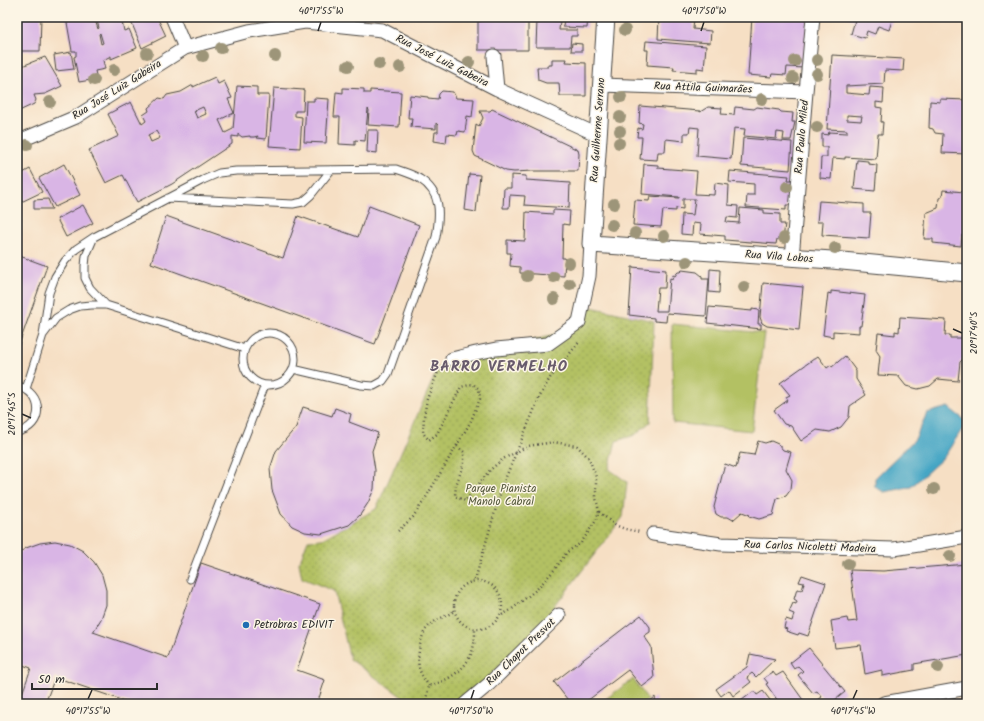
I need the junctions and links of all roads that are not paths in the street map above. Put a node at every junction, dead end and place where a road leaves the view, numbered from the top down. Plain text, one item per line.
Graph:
1 (172, 17) edge
2 (606, 17) edge
3 (813, 17) edge
4 (185, 48) junction
5 (494, 56) dead end
6 (601, 84) junction
7 (497, 89) junction
8 (806, 92) junction
9 (598, 135) junction
10 (17, 142) edge
11 (331, 170) junction
12 (168, 198) junction
13 (94, 237) junction
14 (591, 244) junction
15 (792, 258) junction
16 (967, 273) edge
17 (106, 305) junction
18 (43, 335) junction
19 (245, 349) junction
20 (452, 359) road end
21 (293, 369) junction
22 (265, 385) junction
23 (17, 386) edge
24 (26, 388) junction
25 (17, 432) edge
26 (653, 534) road end
27 (967, 537) edge
28 (190, 579) dead end
29 (559, 615) dead end
30 (967, 688) edge
31 (465, 704) edge
32 (882, 704) edge

1 - 4 street
2 - 6 street, Rua Guilherme Serrano
3 - 8 street, Rua Paulo Miled
4 - 7 street, Rua José Luiz Gabeira
4 - 10 street, Rua José Luiz Gabeira
5 - 7 street
6 - 8 street, Rua Attila Guimarães
6 - 9 street, Rua Guilherme Serrano
7 - 9 street, Rua José Luiz Gabeira
8 - 15 street, Rua Paulo Miled
9 - 14 street, Rua Guilherme Serrano
11 - 12 lane
11 - 12 lane
11 - 21 lane
12 - 13 lane
13 - 17 lane
13 - 18 lane
14 - 15 street, Rua Vila Lobos
14 - 20 street
15 - 16 street, Rua Vila Lobos
17 - 18 lane
17 - 19 lane
18 - 24 lane
19 - 21 lane
19 - 22 lane
21 - 22 lane
22 - 28 lane
23 - 24 lane
24 - 25 lane
26 - 27 street, Rua Carlos Nicoletti Madeira
29 - 31 street, Rua Chapot Presvot
30 - 32 street

